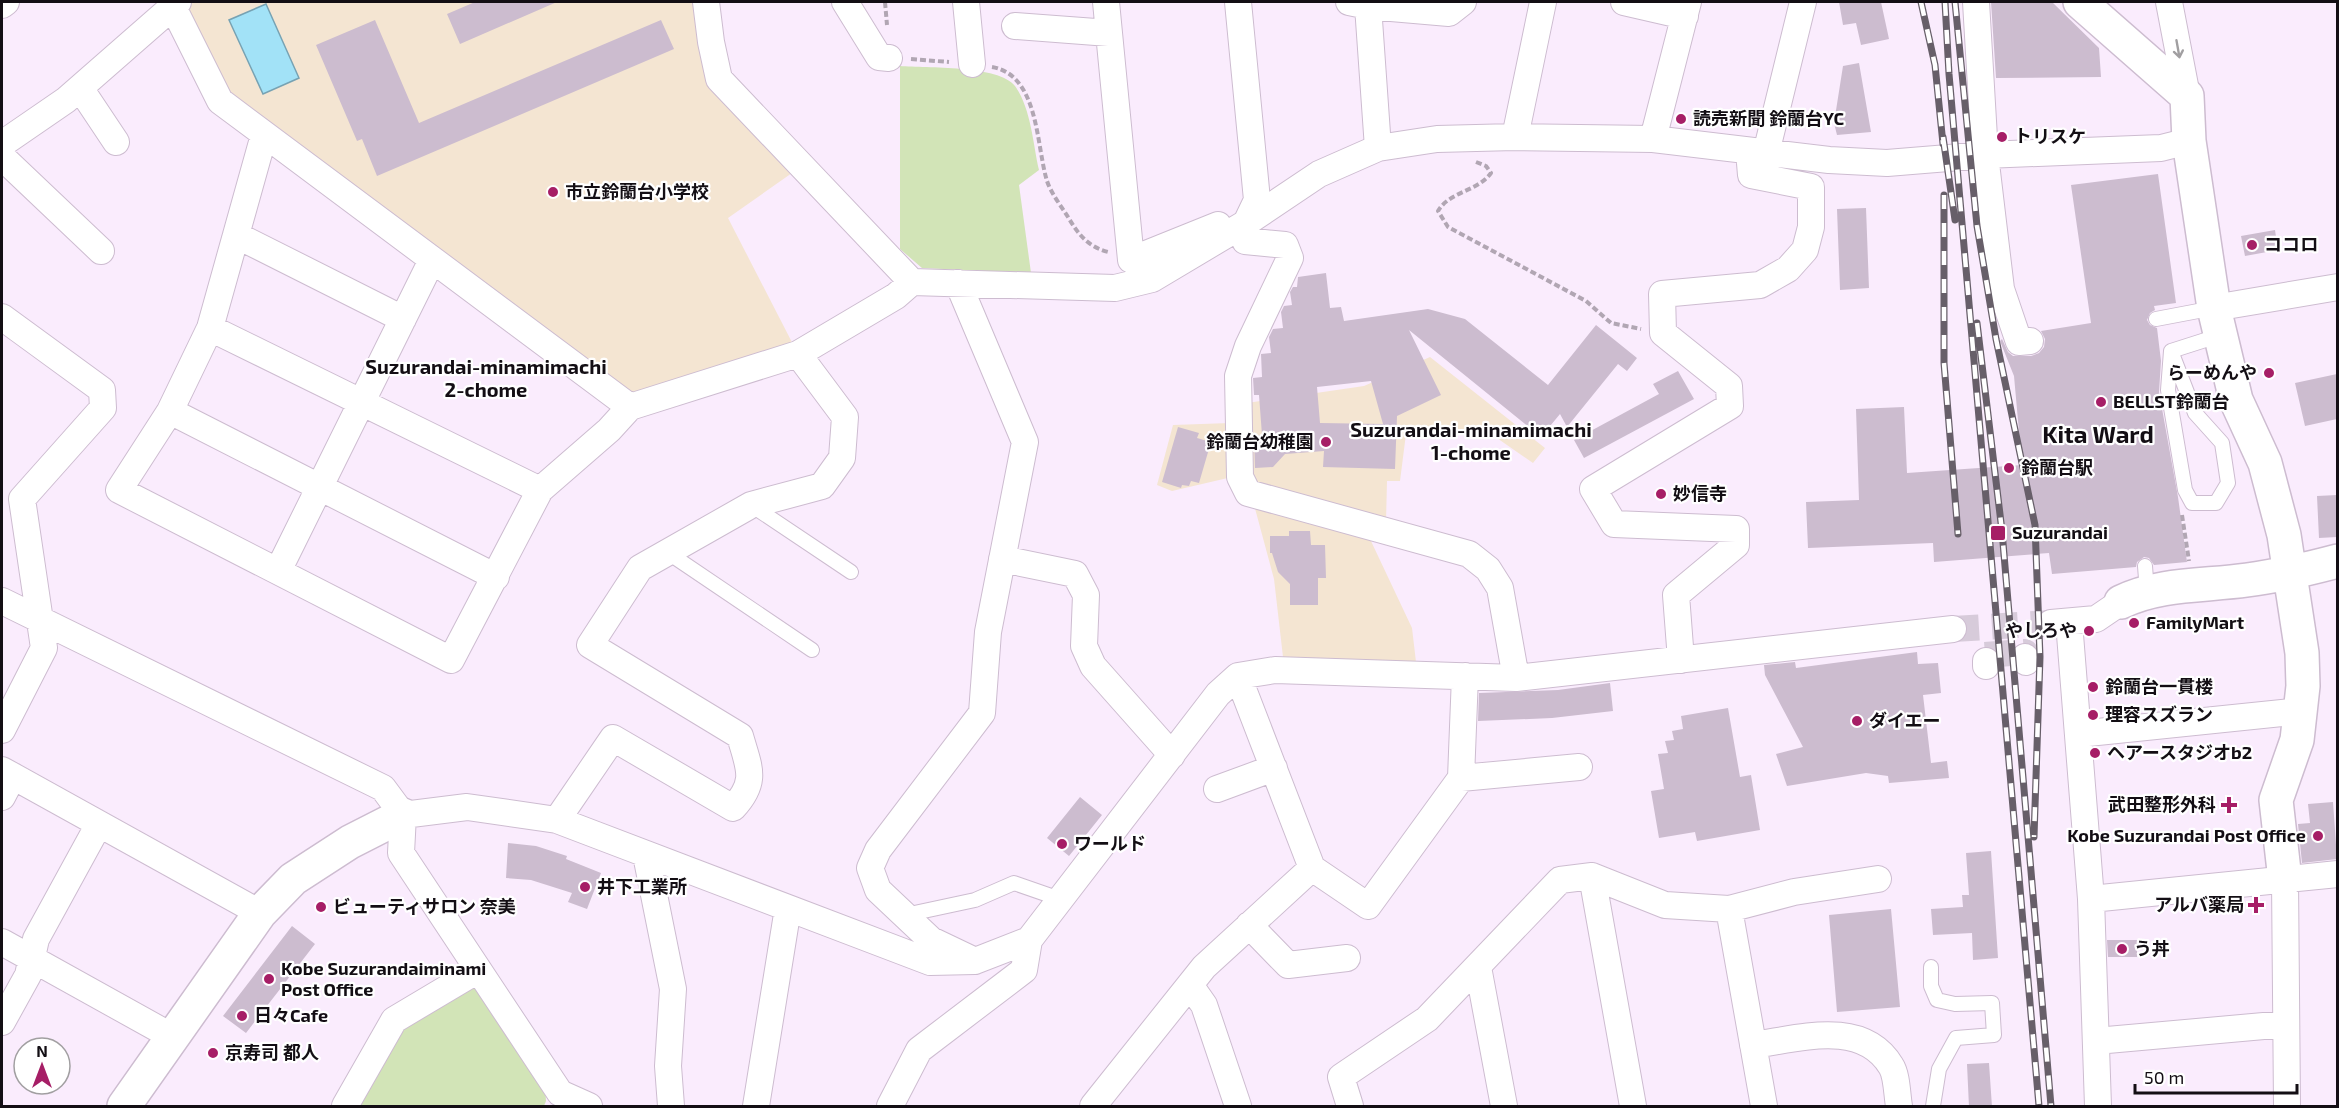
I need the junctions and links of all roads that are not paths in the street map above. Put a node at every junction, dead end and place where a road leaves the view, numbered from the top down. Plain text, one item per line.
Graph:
1 (6, 2) edge
2 (706, 2) edge
3 (845, 2) edge
4 (966, 2) edge
5 (1106, 2) edge
6 (1238, 2) edge
7 (1463, 2) edge
8 (1543, 2) edge
9 (1624, 2) edge
10 (1803, 2) edge
11 (1976, 2) edge
12 (2080, 2) edge
13 (175, 3) edge
14 (2176, 3) edge
15 (1359, 4) edge
16 (2, 5) edge
17 (1687, 9) edge
18 (1015, 26) dead end
19 (1109, 33) junction
20 (889, 58) road end
21 (972, 64) road end
22 (80, 88) junction
23 (2187, 96) junction
24 (264, 135) junction
25 (1515, 136) junction
26 (1653, 139) junction
27 (2189, 141) junction
28 (116, 142) dead end
29 (2, 144) edge
30 (1378, 148) junction
31 (1758, 152) junction
32 (1985, 155) junction
33 (2, 157) edge
34 (1246, 223) junction
35 (236, 235) junction
36 (101, 251) dead end
37 (432, 260) junction
38 (912, 282) junction
39 (958, 284) junction
40 (2337, 287) edge
41 (2, 317) edge
42 (403, 319) junction
43 (2156, 320) dead end
44 (2217, 321) junction
45 (210, 328) junction
46 (2019, 340) dead end
47 (2171, 351) junction
48 (798, 354) junction
49 (362, 403) junction
50 (630, 407) junction
51 (170, 411) junction
52 (320, 487) junction
53 (540, 490) junction
54 (751, 505) junction
55 (667, 552) junction
56 (1002, 559) junction
57 (2337, 561) edge
58 (278, 571) junction
59 (851, 572) dead end
60 (2291, 573) junction
61 (496, 577) junction
62 (2138, 586) joint
63 (2, 601) edge
64 (42, 621) junction
65 (1953, 629) tunnel mouth
66 (812, 650) dead end
67 (1682, 660) junction
68 (1238, 676) junction
69 (1465, 676) junction
70 (1516, 678) junction
71 (2301, 711) junction
72 (2, 730) edge
73 (2078, 734) junction
74 (1172, 755) junction
75 (1579, 767) dead end
76 (1274, 768) junction
77 (1461, 778) junction
78 (5, 781) edge
79 (1217, 789) dead end
80 (403, 815) junction
81 (557, 820) junction
82 (99, 824) junction
83 (646, 855) junction
84 (1312, 868) junction
85 (2337, 874) edge
86 (1592, 876) junction
87 (1878, 879) dead end
88 (2285, 880) junction
89 (1060, 899) junction
90 (2091, 899) junction
91 (788, 908) junction
92 (1729, 909) junction
93 (260, 913) junction
94 (905, 915) junction
95 (1249, 925) junction
96 (1029, 940) junction
97 (2, 942) edge
98 (1347, 958) dead end
99 (32, 959) junction
100 (975, 961) junction
101 (1478, 967) junction
102 (1931, 967) dead end
103 (478, 970) junction
104 (1190, 985) junction
105 (2, 1022) edge
106 (2286, 1024) junction
107 (171, 1036) junction
108 (2096, 1041) junction
109 (1753, 1045) junction
110 (556, 1100) edge
111 (124, 1107) edge
112 (345, 1107) edge
113 (589, 1107) edge
114 (671, 1107) edge
115 (756, 1107) edge
116 (890, 1107) edge
117 (1093, 1107) edge
118 (1238, 1107) edge
119 (1350, 1107) edge
120 (1504, 1107) edge
121 (1633, 1107) edge
122 (1764, 1107) edge
123 (1899, 1107) edge
124 (1933, 1107) edge
125 (2098, 1107) edge
126 (2287, 1107) edge

1 - 16 street
2 - 38 street
3 - 20 street
4 - 21 street
5 - 19 street
6 - 34 street
7 - 15 street
8 - 25 street
9 - 17 street
10 - 31 street
11 - 32 street
12 - 23 street
13 - 22 street
13 - 24 street
14 -> 23 street
15 - 30 street
17 - 26 street
18 - 19 street
19 - 34 street
22 - 28 street
22 - 29 street
23 - 27 street
24 - 35 street
24 - 37 street
25 - 26 street
25 - 30 street
26 - 31 street
27 - 32 street
27 - 44 street
30 - 34 street
31 - 32 street
31 - 67 street
32 - 46 street
33 - 36 street
34 - 39 street
34 - 70 street
35 - 42 street
35 - 45 street
37 - 42 street
37 - 50 street
38 - 39 street
38 - 48 street
39 - 56 street
40 - 44 street
41 - 64 street
42 - 49 street
43 - 44 lane
44 - 47 lane
44 - 60 street
45 - 49 street
45 - 51 street
47 - 47 lane
48 - 50 street
48 - 54 street
49 - 52 street
49 - 53 street
50 - 53 street
51 - 52 street
51 - 58 street
52 - 58 street
52 - 61 street
53 - 61 street
54 - 55 street
54 - 59 lane
55 - 66 lane
55 - 81 street
56 - 74 street
56 - 94 street
57 - 60 street
58 - 61 street
60 - 62 street
60 - 71 street
62 - 73 street
63 - 64 street
64 - 72 street
64 - 80 street
65 - 67 street
67 - 70 street
68 - 69 street
68 - 74 street
68 - 76 street
69 - 70 street
69 - 77 street
71 - 73 street
71 - 88 street
73 - 90 street
74 - 89 street
75 - 77 street
76 - 79 street
76 - 84 street
77 - 84 street
78 - 82 street
80 - 81 street
80 - 93 street
80 - 103 street
81 - 83 street
82 - 93 street
82 - 99 street
83 - 91 street
83 - 114 street
84 - 95 street
85 - 88 street
86 - 92 street
86 - 101 street
86 - 121 street
87 - 92 street
88 - 90 street
88 - 106 street
89 - 94 lane
89 - 96 street
90 - 108 street
91 - 100 street
91 - 115 street
92 - 109 street
93 - 107 street
94 - 100 street
95 - 98 street
95 - 104 street
96 - 100 street
96 - 116 street
97 - 99 street
99 - 105 street
99 - 107 street
101 - 119 street
101 - 120 street
102 - 124 lane
103 - 110 street
103 - 112 street
104 - 117 street
104 - 118 street
106 - 108 street
106 - 126 street
107 - 111 street
108 - 125 street
109 - 122 street
109 - 123 street
110 - 113 street

